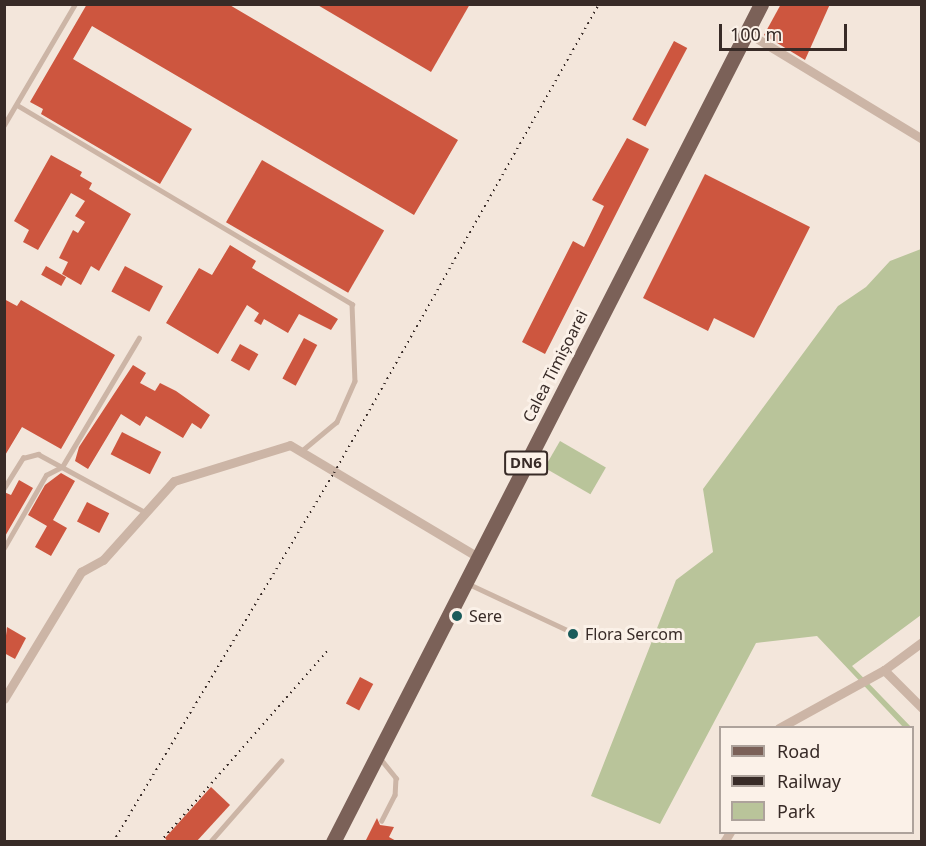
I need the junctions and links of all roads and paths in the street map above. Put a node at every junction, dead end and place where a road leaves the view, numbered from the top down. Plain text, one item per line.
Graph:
1 (75, 4) edge
2 (761, 4) edge
3 (748, 33) junction
4 (16, 105) junction
5 (4, 125) edge
6 (921, 140) edge
7 (139, 338) dead end
8 (301, 452) junction
9 (62, 467) junction
10 (4, 488) edge
11 (145, 512) junction
12 (4, 548) edge
13 (478, 557) junction
14 (466, 582) junction
15 (567, 630) dead end
16 (921, 642) edge
17 (884, 670) junction
18 (4, 699) edge
19 (921, 708) edge
20 (784, 726) edge
21 (377, 756) junction
22 (281, 761) dead end
23 (382, 821) dead end
24 (210, 842) edge
25 (333, 842) edge

1 - 4 lane
2 - 3 main road, Calea Timișoarei / DN6
3 - 6 street
3 - 13 main road, Calea Timișoarei / DN6
4 - 5 lane
4 - 8 lane
7 - 9 lane
8 - 11 street
8 - 13 street
9 - 10 lane
9 - 11 lane
9 - 12 lane
11 - 18 street
13 - 14 main road, Calea Timișoarei / DN6
14 - 15 lane
14 - 21 main road, Calea Timișoarei / DN6
16 - 17 street
17 - 19 street
17 - 20 street
21 - 23 lane
21 - 25 main road, Calea Timișoarei / DN6
22 - 24 lane

